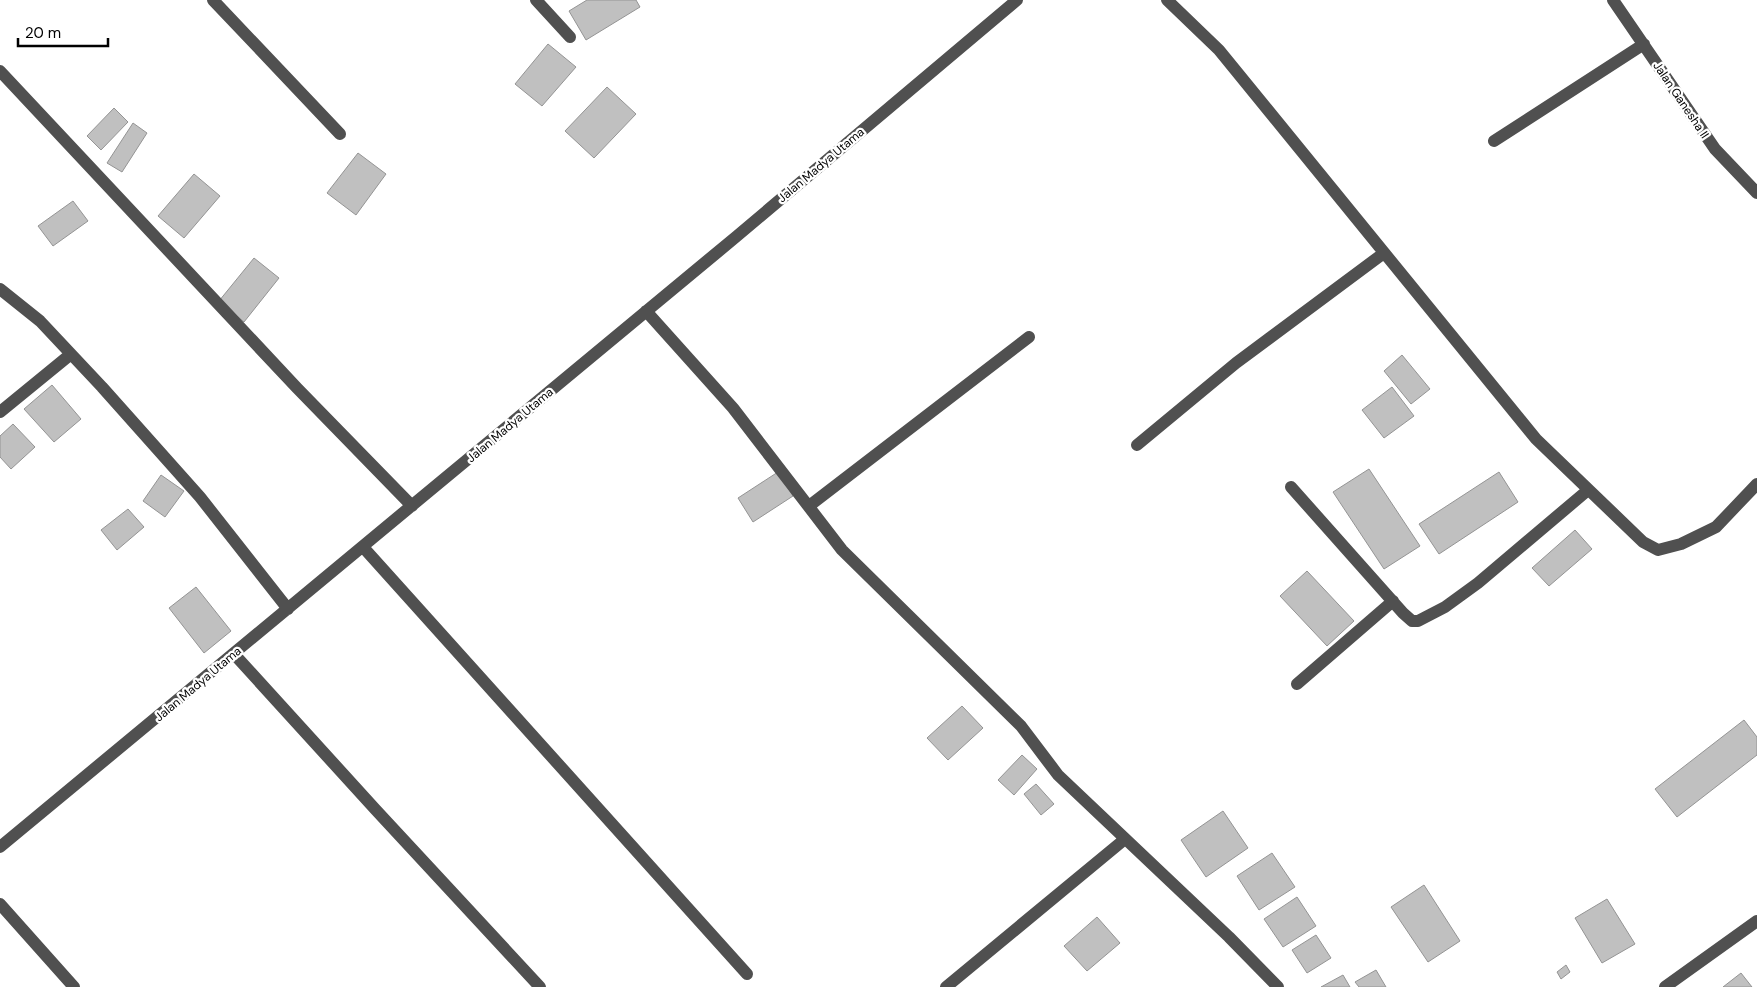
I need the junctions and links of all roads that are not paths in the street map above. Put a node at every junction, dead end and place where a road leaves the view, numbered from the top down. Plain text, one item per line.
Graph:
1 (212, 0) edge
2 (536, 0) edge
3 (1017, 0) edge
4 (1167, 0) edge
5 (1613, 0) edge
6 (570, 37) dead end
7 (1644, 44) junction
8 (0, 71) edge
9 (340, 134) dead end
10 (1494, 141) dead end
11 (1757, 193) edge
12 (1384, 253) junction
13 (0, 289) edge
14 (646, 312) junction
15 (1029, 337) dead end
16 (71, 354) junction
17 (0, 412) edge
18 (1136, 445) dead end
19 (1757, 484) edge
20 (1291, 487) dead end
21 (1588, 490) junction
22 (412, 506) junction
23 (808, 506) junction
24 (363, 547) junction
25 (1393, 601) junction
26 (288, 609) junction
27 (234, 654) junction
28 (1297, 684) dead end
29 (1123, 836) junction
30 (0, 847) edge
31 (0, 904) edge
32 (1755, 925) edge
33 (747, 974) dead end
34 (74, 987) edge
35 (540, 987) edge
36 (946, 987) edge
37 (1278, 987) edge
38 (1665, 987) edge

1 - 9 street
2 - 6 street
3 - 14 street, Jalan Madya Utama
4 - 12 street
5 - 7 street, Jalan Ganesha II
7 - 10 street
7 - 11 street, Jalan Ganesha II
8 - 22 street
12 - 18 street
12 - 21 street
13 - 16 street
14 - 22 street, Jalan Madya Utama
14 - 23 street
15 - 23 street
16 - 17 street
16 - 26 street
19 - 21 street
20 - 25 street
21 - 25 street
22 - 24 street, Jalan Madya Utama
23 - 29 street
24 - 26 street, Jalan Madya Utama
24 - 33 street
25 - 28 street
26 - 27 street, Jalan Madya Utama
27 - 30 street, Jalan Madya Utama
27 - 35 street
29 - 36 street
29 - 37 street
31 - 34 street
32 - 38 street

